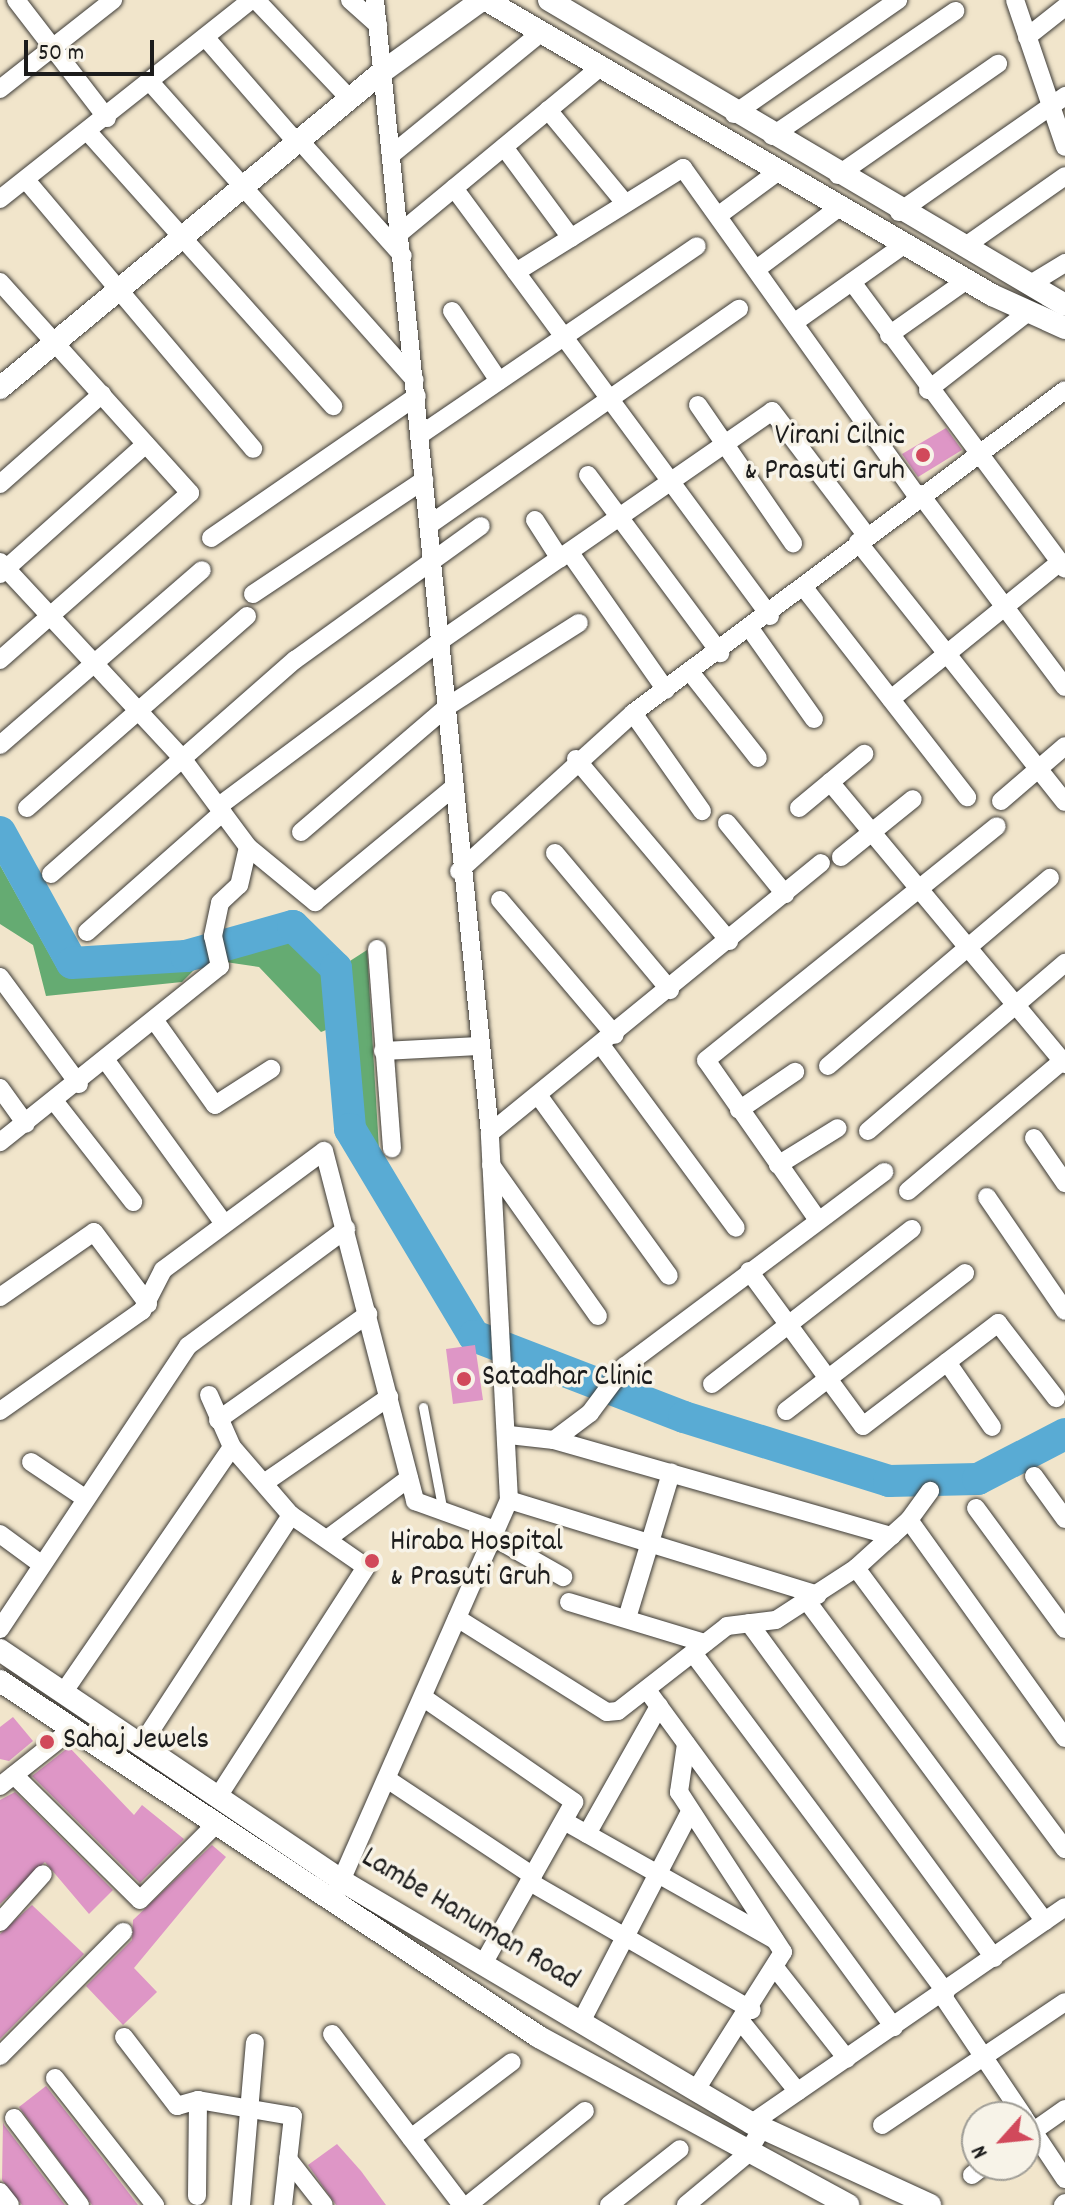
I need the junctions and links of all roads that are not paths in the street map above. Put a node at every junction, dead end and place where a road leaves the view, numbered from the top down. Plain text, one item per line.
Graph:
1 (16, 0) edge
2 (113, 0) edge
3 (254, 0) edge
4 (350, 0) edge
5 (375, 0) edge
6 (484, 0) edge
7 (549, 0) edge
8 (898, 0) edge
9 (1015, 0) edge
10 (1065, 7) edge
11 (955, 11) dead end
12 (378, 25) junction
13 (542, 32) junction
14 (205, 37) junction
15 (1027, 37) junction
16 (50, 49) junction
17 (998, 64) dead end
18 (602, 66) junction
19 (382, 72) junction
20 (674, 79) junction
21 (151, 83) junction
22 (0, 89) edge
23 (350, 99) junction
24 (662, 101) junction
25 (1058, 102) edge
26 (548, 110) junction
27 (734, 114) junction
28 (107, 118) junction
29 (88, 132) junction
30 (772, 136) junction
31 (299, 142) junction
32 (504, 147) junction
33 (1065, 147) edge
34 (391, 155) junction
35 (780, 170) junction
36 (838, 175) junction
37 (1065, 176) edge
38 (26, 180) junction
39 (454, 188) junction
40 (242, 189) junction
41 (0, 199) edge
42 (625, 203) junction
43 (841, 206) junction
44 (899, 212) junction
45 (719, 215) junction
46 (401, 232) junction
47 (182, 238) junction
48 (571, 238) junction
49 (905, 244) junction
50 (697, 246) dead end
51 (964, 247) junction
52 (403, 256) junction
53 (1065, 263) edge
54 (758, 268) junction
55 (516, 272) junction
56 (967, 280) junction
57 (852, 282) junction
58 (1, 285) edge
59 (1029, 285) junction
60 (119, 287) junction
61 (1065, 305) edge
62 (739, 309) dead end
63 (452, 311) dead end
64 (1027, 313) junction
65 (795, 322) junction
66 (1065, 328) edge
67 (889, 335) junction
68 (563, 337) junction
69 (55, 340) junction
70 (499, 381) junction
71 (0, 388) edge
72 (416, 388) junction
73 (928, 390) junction
74 (1065, 390) edge
75 (102, 394) junction
76 (606, 400) junction
77 (698, 405) dead end
78 (333, 406) dead end
79 (420, 435) junction
80 (146, 444) junction
81 (724, 446) junction
82 (253, 449) dead end
83 (974, 456) junction
84 (588, 475) dead end
85 (424, 480) junction
86 (672, 483) junction
87 (0, 484) edge
88 (918, 495) junction
89 (535, 520) dead end
90 (618, 520) junction
91 (429, 525) junction
92 (481, 526) dead end
93 (211, 538) dead end
94 (862, 539) junction
95 (793, 543) dead end
96 (565, 556) junction
97 (433, 560) junction
98 (1062, 566) edge
99 (2, 568) edge
100 (202, 570) dead end
101 (805, 589) junction
102 (253, 594) dead end
103 (1005, 607) junction
104 (49, 615) junction
105 (247, 616) dead end
106 (770, 616) junction
107 (579, 623) dead end
108 (751, 630) junction
109 (443, 639) junction
110 (720, 653) junction
111 (948, 653) junction
112 (0, 660) edge
113 (93, 664) junction
114 (691, 673) junction
115 (1065, 687) edge
116 (666, 690) junction
117 (891, 699) junction
118 (448, 706) junction
119 (139, 712) junction
120 (633, 713) junction
121 (814, 719) dead end
122 (0, 745) edge
123 (1065, 746) edge
124 (864, 754) dead end
125 (182, 758) junction
126 (758, 758) dead end
127 (576, 759) junction
128 (1039, 767) junction
129 (830, 782) junction
130 (453, 788) junction
131 (967, 797) dead end
132 (913, 799) dead end
133 (1001, 801) dead end
134 (1065, 802) edge
135 (27, 808) dead end
136 (799, 808) dead end
137 (221, 809) junction
138 (702, 811) dead end
139 (727, 823) dead end
140 (997, 826) dead end
141 (873, 831) junction
142 (301, 832) dead end
143 (248, 847) junction
144 (555, 853) dead end
145 (841, 857) dead end
146 (821, 863) dead end
147 (459, 871) junction
148 (51, 874) dead end
149 (1050, 878) dead end
150 (919, 888) junction
151 (785, 894) junction
152 (500, 900) dead end
153 (87, 932) dead end
154 (729, 941) junction
155 (970, 947) junction
156 (377, 949) dead end
157 (1065, 963) edge
158 (0, 977) edge
159 (670, 990) junction
160 (1017, 1003) junction
161 (155, 1021) junction
162 (608, 1040) junction
163 (479, 1046) junction
164 (383, 1051) junction
165 (1064, 1061) edge
166 (107, 1062) junction
167 (828, 1066) dead end
168 (271, 1069) dead end
169 (795, 1072) dead end
170 (79, 1084) junction
171 (0, 1088) edge
172 (538, 1095) junction
173 (55, 1102) junction
174 (739, 1110) junction
175 (26, 1124) junction
176 (838, 1128) dead end
177 (868, 1131) dead end
178 (490, 1133) junction
179 (1034, 1138) dead end
180 (0, 1142) edge
181 (392, 1148) dead end
182 (491, 1165) junction
183 (778, 1165) junction
184 (884, 1172) dead end
185 (1065, 1183) edge
186 (908, 1191) dead end
187 (987, 1197) dead end
188 (133, 1202) dead end
189 (818, 1220) junction
190 (223, 1222) junction
191 (736, 1228) dead end
192 (346, 1229) junction
193 (912, 1229) dead end
194 (749, 1271) junction
195 (965, 1273) dead end
196 (669, 1276) dead end
197 (0, 1297) edge
198 (148, 1304) junction
199 (1065, 1311) edge
200 (368, 1314) junction
201 (598, 1316) dead end
202 (788, 1324) junction
203 (947, 1362) junction
204 (828, 1380) junction
205 (712, 1384) dead end
206 (209, 1395) dead end
207 (389, 1397) junction
208 (1056, 1398) dead end
209 (423, 1407) dead end
210 (0, 1411) edge
211 (786, 1411) dead end
212 (218, 1420) junction
213 (992, 1427) dead end
214 (509, 1435) junction
215 (554, 1440) junction
216 (232, 1447) junction
217 (31, 1462) dead end
218 (671, 1473) junction
219 (1034, 1476) dead end
220 (409, 1478) junction
221 (264, 1483) junction
222 (930, 1491) dead end
223 (86, 1499) junction
224 (509, 1500) junction
225 (976, 1508) dead end
226 (291, 1515) junction
227 (444, 1515) junction
228 (1065, 1519) edge
229 (909, 1520) junction
230 (0, 1534) edge
231 (494, 1534) junction
232 (892, 1536) junction
233 (327, 1539) junction
234 (651, 1544) junction
235 (42, 1565) junction
236 (856, 1568) junction
237 (563, 1577) dead end
238 (812, 1598) junction
239 (569, 1602) dead end
240 (457, 1618) junction
241 (627, 1618) junction
242 (749, 1623) junction
243 (0, 1629) edge
244 (1065, 1629) edge
245 (699, 1648) junction
246 (0, 1650) edge
247 (0, 1681) edge
248 (647, 1690) junction
249 (63, 1693) junction
250 (424, 1698) junction
251 (659, 1706) junction
252 (72, 1729) junction
253 (1065, 1738) edge
254 (686, 1744) junction
255 (140, 1747) junction
256 (387, 1779) junction
257 (7, 1780) edge
258 (217, 1798) junction
259 (690, 1812) junction
260 (564, 1821) junction
261 (216, 1824) junction
262 (587, 1834) junction
263 (1065, 1849) edge
264 (43, 1874) dead end
265 (660, 1875) junction
266 (532, 1879) junction
267 (336, 1891) junction
268 (1065, 1907) edge
269 (1045, 1921) junction
270 (0, 1922) edge
271 (123, 1932) dead end
272 (626, 1938) junction
273 (781, 1944) junction
274 (994, 1958) junction
275 (483, 1964) junction
276 (777, 1970) junction
277 (944, 1993) junction
278 (1065, 2002) edge
279 (747, 2017) junction
280 (581, 2022) junction
281 (894, 2027) junction
282 (332, 2034) dead end
283 (124, 2037) dead end
284 (255, 2043) dead end
285 (3, 2047) edge
286 (984, 2057) junction
287 (847, 2059) junction
288 (512, 2062) dead end
289 (55, 2078) dead end
290 (695, 2091) junction
291 (798, 2092) junction
292 (198, 2100) junction
293 (1011, 2101) edge
294 (250, 2104) junction
295 (1065, 2109) edge
296 (585, 2111) dead end
297 (14, 2118) dead end
298 (1041, 2120) edge
299 (757, 2125) junction
300 (882, 2125) dead end
301 (411, 2138) junction
302 (1041, 2146) edge
303 (680, 2149) dead end
304 (746, 2155) junction
305 (288, 2159) junction
306 (1065, 2179) edge
307 (0, 2192) edge
308 (197, 2196) dead end
309 (145, 2201) edge
310 (10, 2205) edge
311 (80, 2205) edge
312 (241, 2205) edge
313 (283, 2205) edge
314 (324, 2205) edge
315 (462, 2205) edge
316 (468, 2205) edge
317 (609, 2205) edge
318 (686, 2205) edge
319 (848, 2205) edge
320 (930, 2205) edge

1 - 16 street
2 - 16 street
3 - 14 street
3 - 23 street
4 - 12 street
5 - 12 street
6 - 13 street
6 - 19 street
7 - 20 street
8 - 27 street
9 - 15 street
10 - 15 street
11 - 30 street
12 - 19 street
13 - 18 street
13 - 34 street
14 - 21 street
14 - 31 street
15 - 25 street
16 - 22 street
16 - 28 street
17 - 36 street
18 - 24 street
18 - 26 street
19 - 23 street
19 - 34 street
20 - 24 street
20 - 27 street
21 - 28 street
21 - 40 street
23 - 31 street
24 - 35 street
25 - 33 street
25 - 44 street
26 - 32 street
26 - 42 street
27 - 30 street
28 - 29 street
29 - 38 street
29 - 47 street
30 - 36 street
31 - 40 street
31 - 52 street
32 - 39 street
32 - 48 street
34 - 46 street
35 - 43 street
35 - 45 street
36 - 44 street
37 - 51 street
38 - 41 street
38 - 60 street
39 - 46 street
39 - 55 street
40 - 47 street
40 - 72 street
42 - 45 street
42 - 48 street
43 - 49 street
43 - 54 street
44 - 51 street
45 - 54 street
46 - 52 street
47 - 60 street
47 - 78 street
48 - 55 street
49 - 56 street
49 - 57 street
50 - 68 street
51 - 59 street
52 - 72 street
53 - 59 street
54 - 65 street
55 - 68 street
56 - 64 street
56 - 67 street
57 - 65 street
57 - 67 street
58 - 69 street
59 - 61 street
60 - 69 street
60 - 82 street
62 - 76 street
63 - 70 street
64 - 66 street
64 - 73 street
65 - 88 street
67 - 73 street
68 - 70 street
68 - 76 street
69 - 71 street
69 - 75 street
70 - 79 street
72 - 79 street
72 - 93 street
73 - 83 street
74 - 83 street
75 - 80 street
75 - 87 street
76 - 86 street
76 - 91 street
77 - 81 street
79 - 85 street
80 - 99 street
80 - 104 street
81 - 86 street
81 - 94 street
81 - 95 street
83 - 88 street
83 - 98 street
84 - 90 street
85 - 91 street
85 - 102 street
86 - 90 street
86 - 106 street
88 - 94 street
88 - 103 street
89 - 96 street
90 - 96 street
90 - 110 street
91 - 97 street
92 - 97 street
94 - 101 street
94 - 111 street
96 - 109 street
96 - 116 street
97 - 109 street
97 - 125 street
98 - 103 street
99 - 104 street
100 - 113 street
101 - 106 street
101 - 117 street
103 - 111 street
103 - 115 street
104 - 112 street
104 - 113 street
105 - 119 street
106 - 108 street
107 - 118 street
108 - 110 street
108 - 121 street
109 - 118 street
109 - 137 street
110 - 114 street
111 - 117 street
111 - 128 street
113 - 119 street
113 - 122 street
114 - 116 street
114 - 126 street
116 - 120 street
117 - 131 street
118 - 130 street
118 - 142 street
119 - 125 street
119 - 135 street
120 - 127 street
120 - 138 street
123 - 128 street
124 - 129 street
125 - 137 street
125 - 148 street
127 - 147 street
127 - 154 street
128 - 133 street
128 - 134 street
129 - 136 street
129 - 141 street
130 - 143 street
130 - 147 street
132 - 141 street
137 - 143 street
137 - 153 street
139 - 151 street
140 - 150 street
141 - 145 street
141 - 150 street
143 - 161 street
144 - 159 street
146 - 151 street
147 - 163 street
149 - 155 street
150 - 155 street
150 - 174 street
151 - 154 street
152 - 162 street
154 - 159 street
155 - 160 street
155 - 167 street
156 - 164 street
157 - 160 street
158 - 170 street
159 - 162 street
160 - 165 street
160 - 177 street
161 - 166 street
161 - 168 street
162 - 172 street
162 - 191 street
163 - 164 street
163 - 178 street
164 - 181 street
165 - 186 street
166 - 170 street
166 - 190 street
169 - 174 street
170 - 173 street
171 - 175 street
172 - 178 street
172 - 196 street
173 - 175 street
173 - 188 street
174 - 183 street
175 - 180 street
176 - 183 street
178 - 182 street
179 - 185 street
182 - 201 street
182 - 214 street
183 - 189 street
184 - 189 street
187 - 199 street
189 - 194 street
190 - 192 street
190 - 198 street
192 - 200 street
192 - 223 street
193 - 202 street
194 - 202 street
194 - 215 street
195 - 204 street
197 - 198 street
198 - 210 street
200 - 207 street
200 - 212 street
202 - 204 street
202 - 205 street
203 - 204 street
203 - 208 street
203 - 213 street
204 - 211 street
206 - 212 street
207 - 220 street
207 - 221 street
209 - 227 lane
212 - 216 street
214 - 215 street
214 - 224 street
215 - 218 street
216 - 221 street
216 - 249 street
217 - 223 street
218 - 232 street
218 - 234 street
219 - 228 street
220 - 227 street
220 - 233 street
221 - 226 street
222 - 229 street
223 - 235 street
224 - 231 street
224 - 234 street
225 - 244 street
226 - 233 street
226 - 255 street
227 - 231 street
229 - 232 street
229 - 253 street
230 - 235 street
231 - 237 street
231 - 240 street
232 - 236 street
233 - 258 street
234 - 238 street
234 - 241 street
235 - 243 street
236 - 238 street
236 - 263 street
238 - 242 street
238 - 269 street
239 - 241 street
240 - 248 street
240 - 250 street
241 - 245 street
242 - 245 street
242 - 274 street
245 - 248 street
245 - 277 street
246 - 249 street, Lambe Hanuman Road
247 - 252 street
248 - 251 street
249 - 255 street, Lambe Hanuman Road
250 - 256 street
250 - 260 street
251 - 254 street
251 - 262 street
252 - 257 street
252 - 261 street
254 - 259 street
254 - 281 street
255 - 258 street, Lambe Hanuman Road
256 - 266 street
256 - 267 street
257 - 261 street
258 - 267 street, Lambe Hanuman Road
259 - 265 street
259 - 273 street
260 - 262 street
260 - 266 street
261 - 267 street
262 - 265 street
264 - 270 street
265 - 272 street
265 - 273 street
266 - 272 street
266 - 275 street
267 - 275 street, Lambe Hanuman Road
267 - 304 street
268 - 269 street
269 - 274 street
271 - 285 street
272 - 279 street
272 - 280 street
273 - 276 street
274 - 277 street
275 - 280 street, Lambe Hanuman Road
276 - 279 street
276 - 287 street
277 - 281 street
277 - 286 street
278 - 286 street
279 - 290 street
279 - 291 street
280 - 290 street, Lambe Hanuman Road
281 - 287 street
282 - 301 street
283 - 292 street
284 - 294 street
286 - 293 street
286 - 300 street
287 - 291 street
288 - 301 street
289 - 309 street
290 - 299 street, Lambe Hanuman Road
291 - 299 street
292 - 294 street
292 - 308 street
294 - 305 street
294 - 312 street
295 - 298 street
296 - 316 street
297 - 311 street
299 - 304 street
299 - 320 street, Lambe Hanuman Road
301 - 315 street
302 - 306 street
303 - 317 street
304 - 318 street
304 - 319 street
305 - 313 street
305 - 314 street
307 - 310 street

